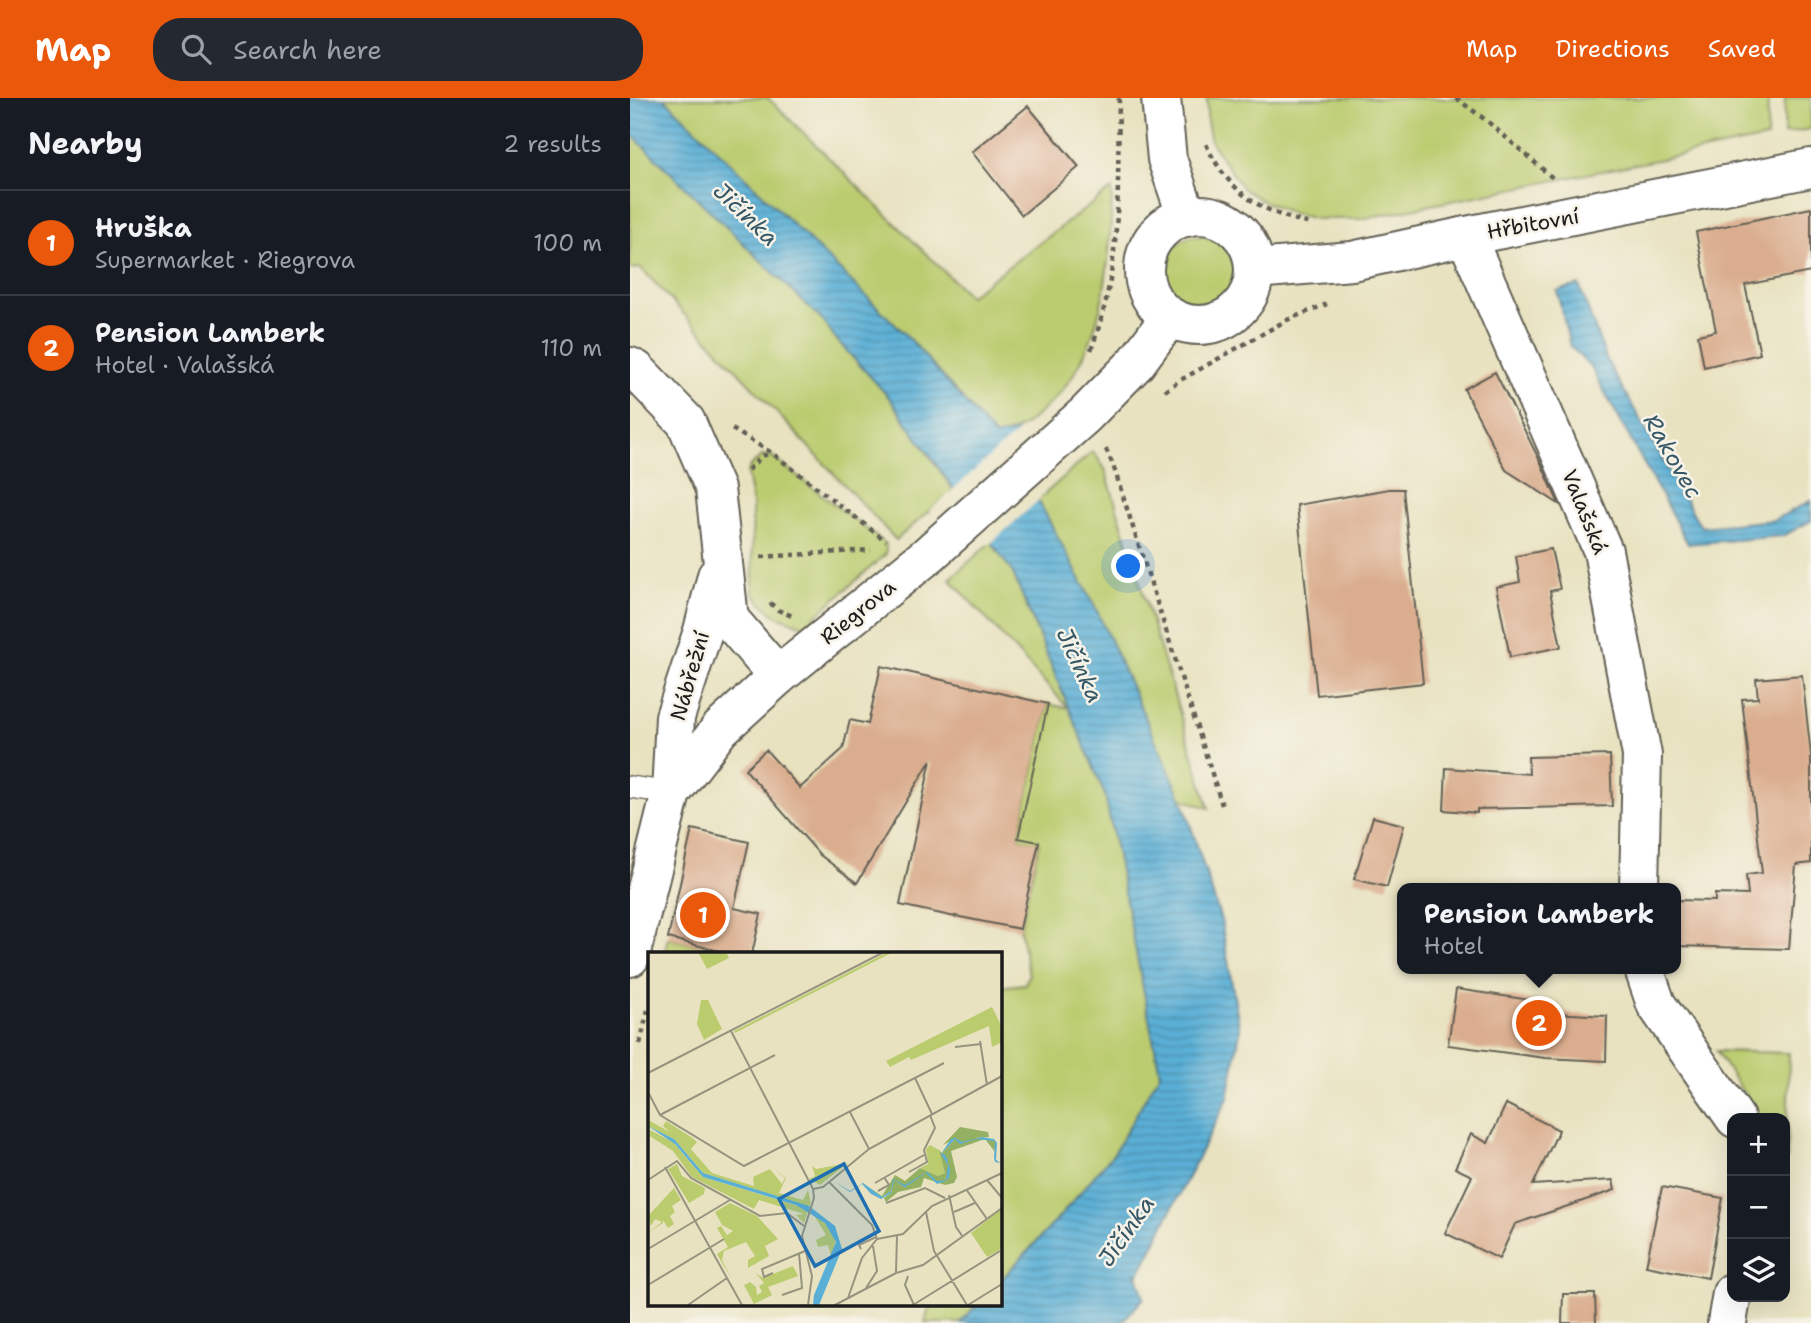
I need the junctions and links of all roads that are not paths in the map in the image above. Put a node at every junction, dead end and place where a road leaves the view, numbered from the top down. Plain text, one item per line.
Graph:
1 (1161, 98) edge
2 (1811, 169) edge
3 (1186, 217) junction
4 (1466, 236) junction
5 (1254, 269) junction
6 (1170, 317) junction
7 (630, 367) edge
8 (737, 559) junction
9 (778, 676) junction
10 (630, 787) edge
11 (671, 793) junction
12 (1639, 883) edge
13 (630, 957) edge
14 (1646, 974) edge
15 (1732, 1113) edge
16 (1730, 1302) edge
17 (1727, 1323) edge

1 - 3 street
2 - 4 street, Hřbitovní
3 - 5 street
3 - 6 street
4 - 5 street, Hřbitovní
4 - 12 street, Valašská
5 - 6 street
6 - 9 street, Riegrova
7 - 8 street, Nábřežní
8 - 9 street, Nábřežní
8 - 11 street, Nábřežní
9 - 11 street, Riegrova
10 - 11 lane
11 - 13 street, Riegrova
14 - 15 street
16 - 17 street

